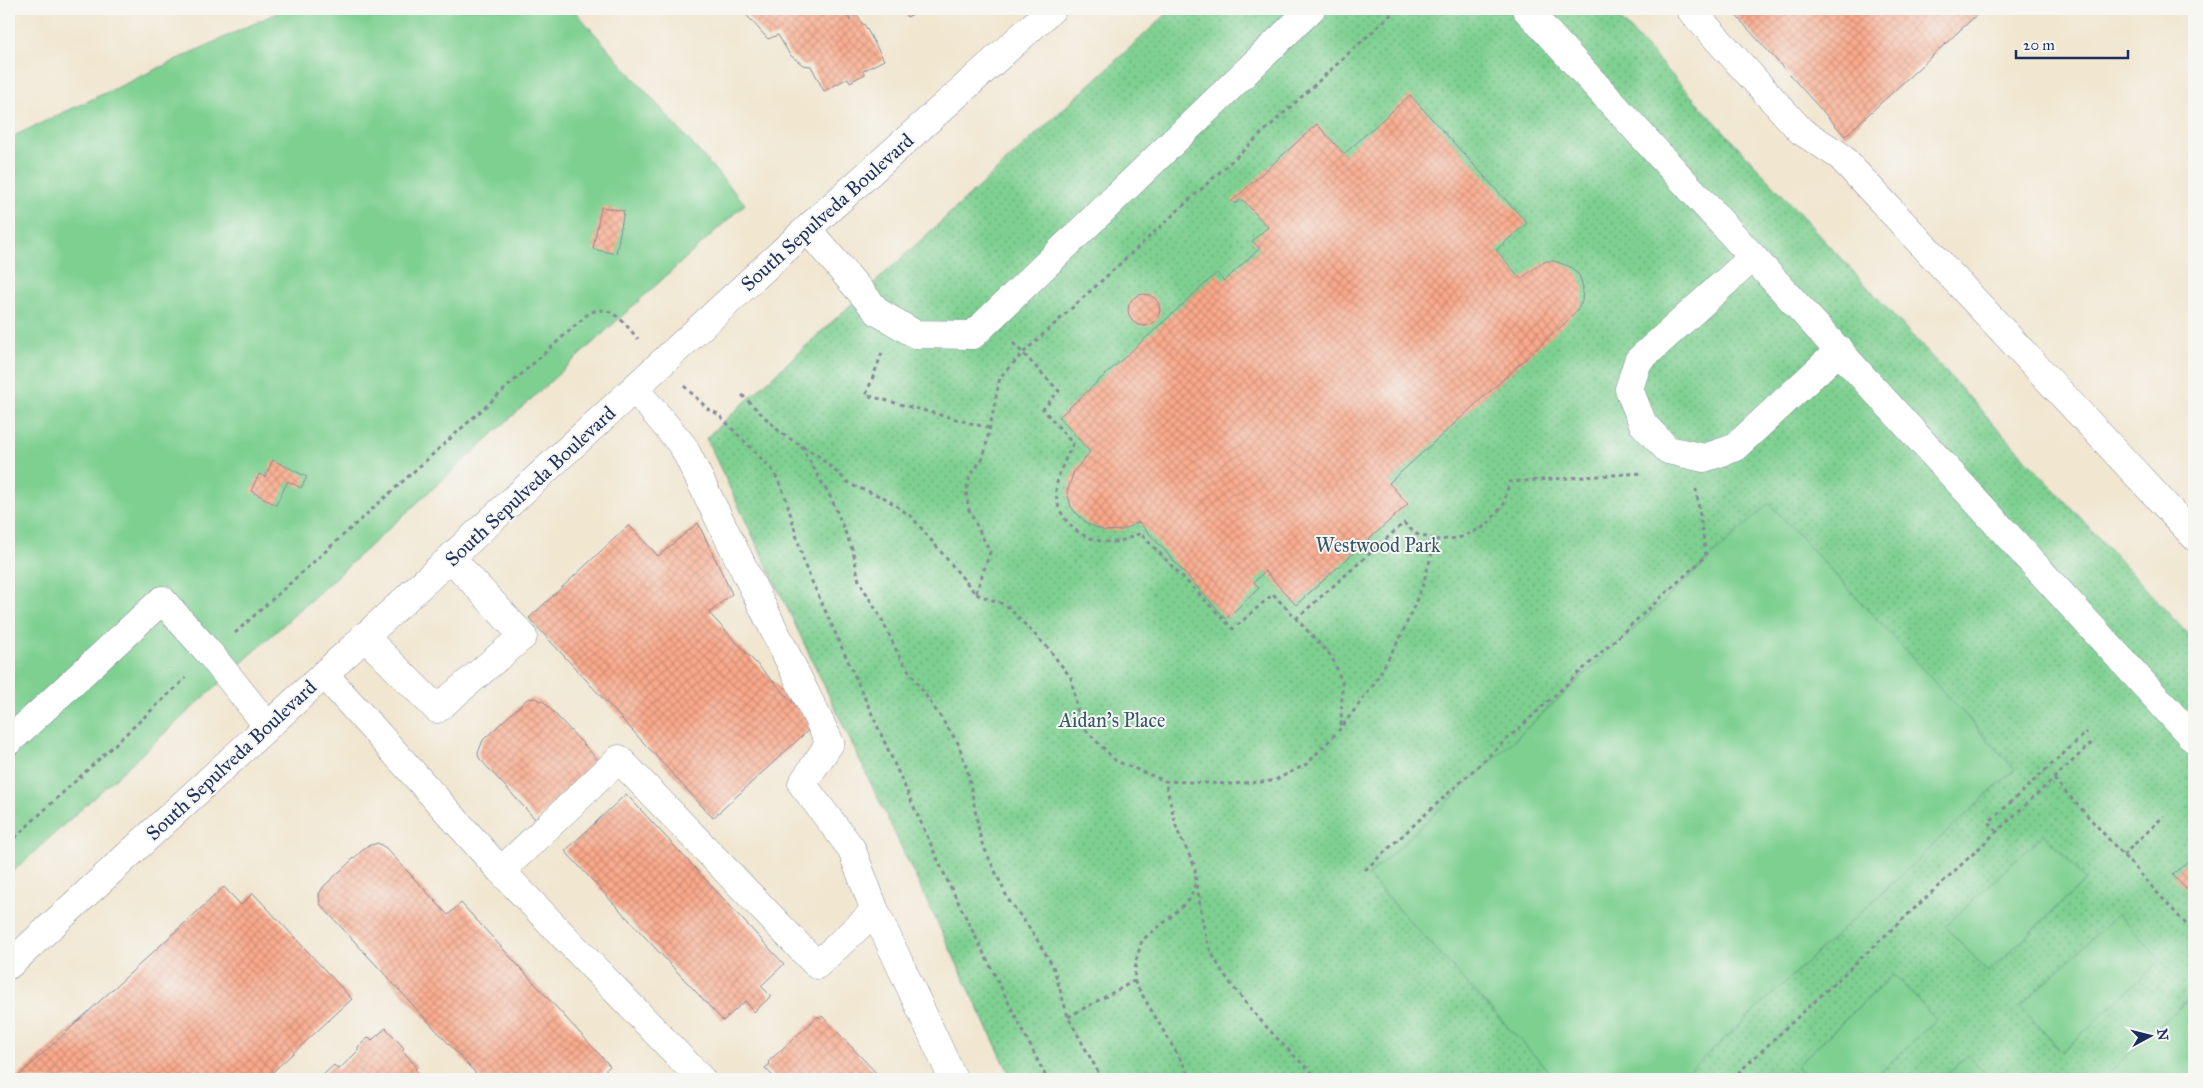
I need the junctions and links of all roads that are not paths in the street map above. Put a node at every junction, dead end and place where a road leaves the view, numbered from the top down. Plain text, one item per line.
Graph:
1 (1052, 9) edge
2 (1311, 9) edge
3 (1526, 9) edge
4 (1690, 9) edge
5 (807, 229) junction
6 (1753, 257) junction
7 (1840, 350) junction
8 (635, 389) junction
9 (2194, 536) edge
10 (452, 559) junction
11 (364, 636) junction
12 (324, 674) junction
13 (267, 726) junction
14 (2194, 739) edge
15 (9, 741) edge
16 (501, 871) junction
17 (875, 910) junction
18 (9, 965) edge
19 (701, 1079) edge
20 (953, 1079) edge

1 - 5 main road, South Sepulveda Boulevard
2 - 5 main road
3 - 6 main road
4 - 9 main road
5 - 8 main road, South Sepulveda Boulevard
6 - 7 main road
6 - 7 main road
7 - 14 main road
8 - 10 main road, South Sepulveda Boulevard
8 - 17 main road
10 - 11 main road, South Sepulveda Boulevard
10 - 11 main road
11 - 12 main road, South Sepulveda Boulevard
12 - 13 main road, South Sepulveda Boulevard
12 - 16 main road
13 - 15 main road
13 - 18 main road, South Sepulveda Boulevard
16 - 17 main road
16 - 19 main road
17 - 20 main road

